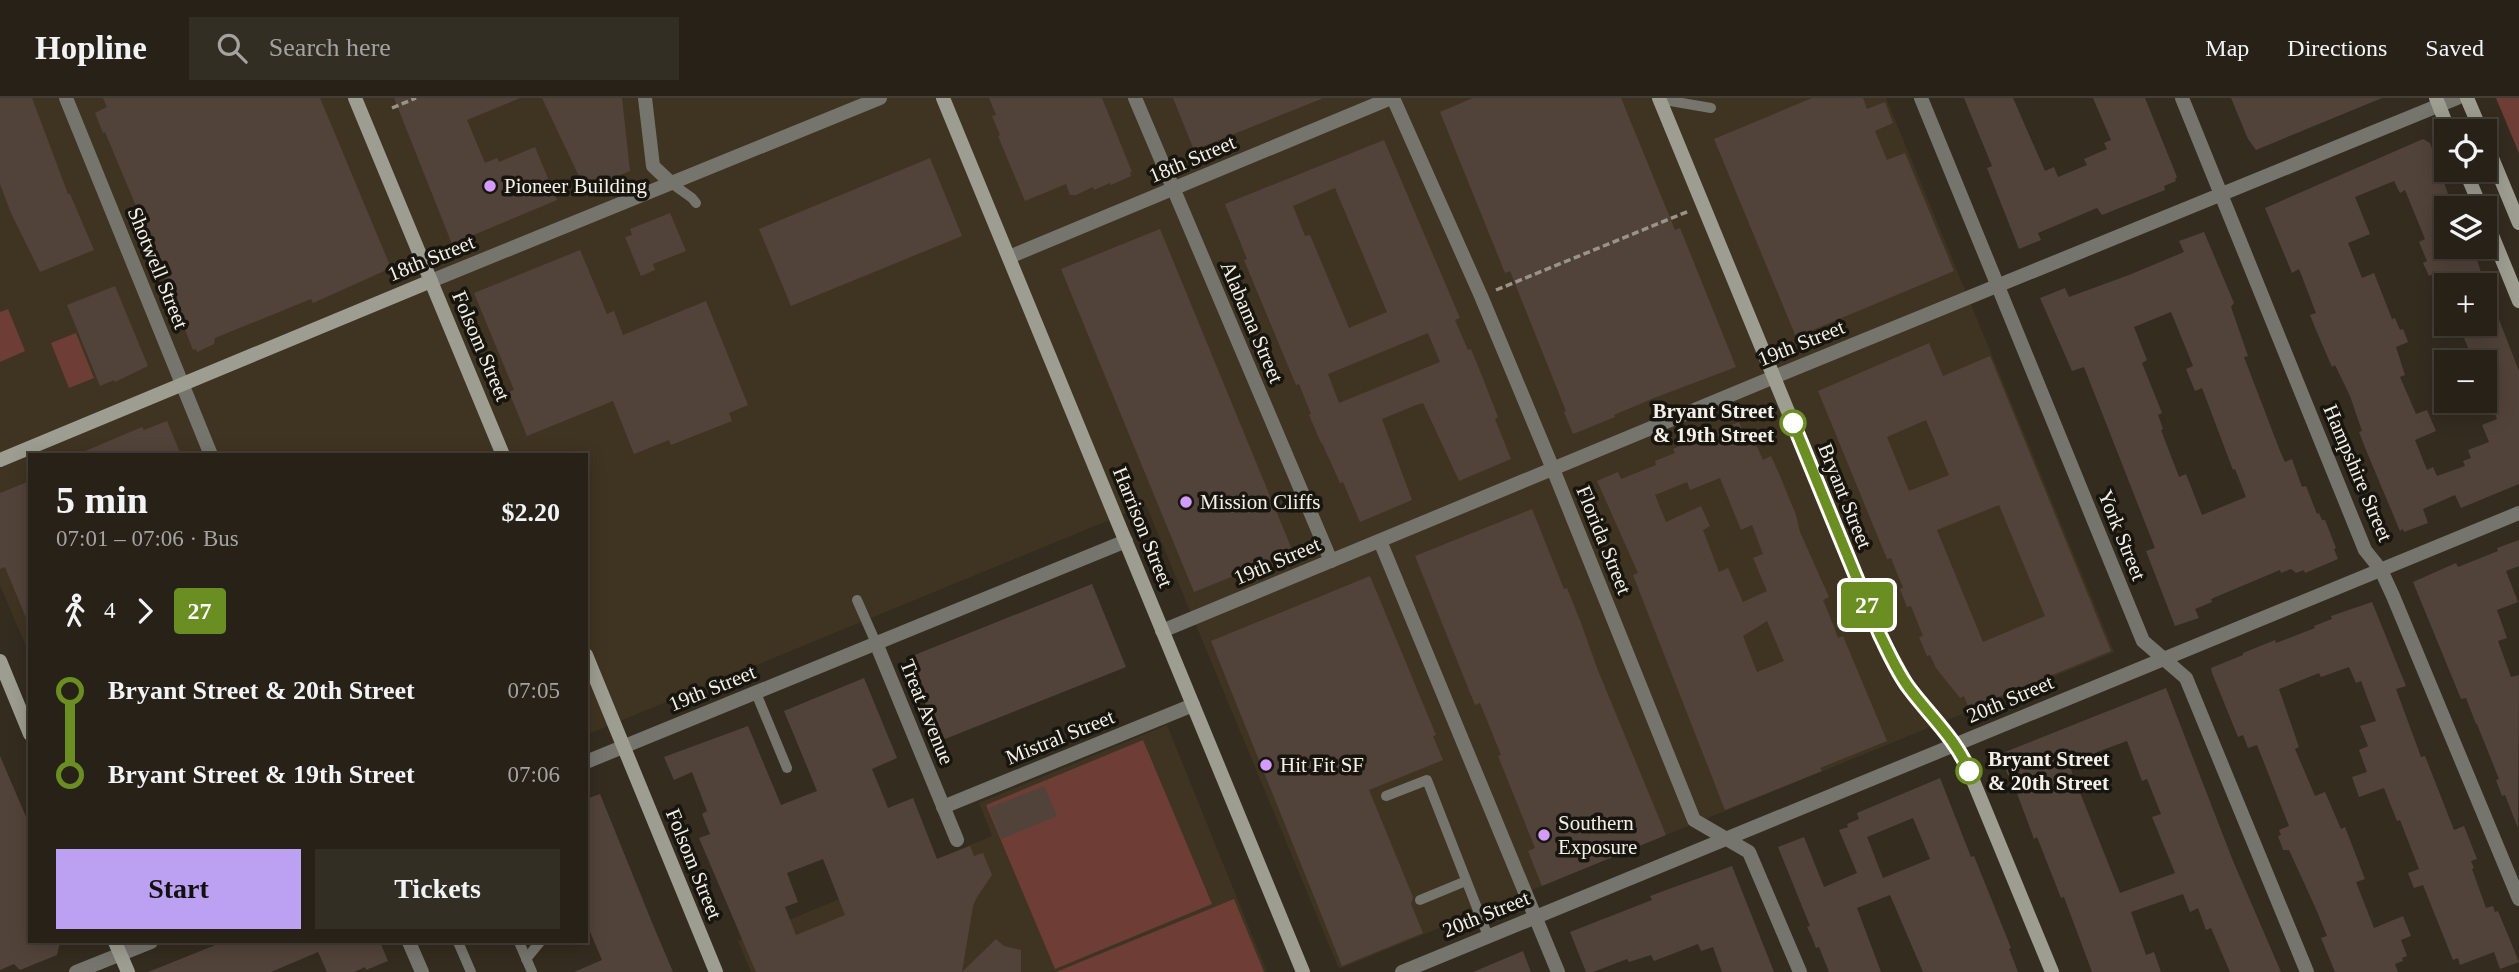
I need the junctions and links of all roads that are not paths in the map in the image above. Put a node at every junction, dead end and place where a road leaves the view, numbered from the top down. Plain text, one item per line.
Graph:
1 (66, 98) edge
2 (355, 98) edge
3 (645, 98) edge
4 (880, 98) edge
5 (943, 98) edge
6 (1135, 98) edge
7 (1392, 98) edge
8 (1921, 98) edge
9 (2182, 98) edge
10 (2457, 98) edge
11 (2468, 98) edge
12 (1659, 99) edge
13 (2437, 102) edge
14 (1711, 108) dead end
15 (2444, 119) edge
16 (2476, 119) edge
17 (2497, 170) edge
18 (671, 183) junction
19 (1173, 189) junction
20 (2221, 194) junction
21 (696, 203) dead end
22 (2519, 223) edge
23 (2497, 248) edge
24 (1009, 257) junction
25 (431, 281) junction
26 (1998, 286) junction
27 (2519, 301) edge
28 (1774, 377) junction
29 (183, 385) junction
30 (210, 453) edge
31 (502, 453) edge
32 (0, 460) edge
33 (1553, 469) junction
34 (2519, 513) edge
35 (1126, 541) junction
36 (1380, 541) junction
37 (1331, 561) junction
38 (2381, 570) junction
39 (857, 600) dead end
40 (1162, 631) junction
41 (876, 643) junction
42 (2162, 658) junction
43 (588, 660) edge
44 (0, 661) edge
45 (756, 693) junction
46 (1193, 705) junction
47 (28, 726) edge
48 (1954, 745) junction
49 (624, 747) junction
50 (588, 761) edge
51 (787, 768) dead end
52 (1386, 796) dead end
53 (943, 807) junction
54 (957, 839) dead end
55 (1724, 839) junction
56 (1466, 881) junction
57 (2519, 899) edge
58 (1420, 900) dead end
59 (1535, 917) junction
60 (1488, 936) junction
61 (146, 943) edge
62 (409, 943) edge
63 (458, 943) edge
64 (519, 943) edge
65 (539, 943) edge
66 (118, 948) edge
67 (526, 959) junction
68 (76, 972) edge
69 (128, 972) edge
70 (422, 972) edge
71 (471, 972) edge
72 (531, 972) edge
73 (716, 972) edge
74 (1303, 972) edge
75 (1402, 972) edge
76 (1558, 972) edge
77 (1800, 972) edge
78 (2052, 972) edge
79 (2307, 972) edge

1 - 29 street, Shotwell Street
2 - 25 street, Folsom Street
3 - 18 street
4 - 18 street, 18th Street
5 - 24 street, Harrison Street
6 - 19 street, Alabama Street
7 - 19 street, 18th Street
7 - 33 street, Florida Street
8 - 26 street, York Street
9 - 20 street, Hampshire Street
10 - 13 street, 19th Street
11 - 16 street
12 - 14 lane
12 - 28 street, Bryant Street
13 - 15 street
13 - 20 street, 19th Street
17 - 22 street
18 - 21 lane
18 - 25 street, 18th Street
19 - 24 street, 18th Street
19 - 37 street, Alabama Street
20 - 26 street, 19th Street
20 - 38 street, Hampshire Street
23 - 27 street
24 - 35 street, Harrison Street
25 - 29 street, 18th Street
25 - 31 street, Folsom Street
26 - 28 street, 19th Street
26 - 42 street, York Street
28 - 33 street, 19th Street
28 - 48 street, Bryant Street
29 - 30 street, Shotwell Street
29 - 32 street, 18th Street
33 - 36 street, 19th Street
33 - 55 street, Florida Street
34 - 38 street, 20th Street
35 - 40 street, Harrison Street
35 - 41 street, 19th Street
36 - 37 street, 19th Street
36 - 59 street
37 - 40 street, 19th Street
38 - 42 street, 20th Street
38 - 57 street, Hampshire Street
39 - 41 lane, Treat Avenue
40 - 46 street, Harrison Street
41 - 45 street, 19th Street
41 - 53 street, Treat Avenue
42 - 48 street, 20th Street
42 - 79 street, York Street
43 - 49 street, Folsom Street
44 - 47 street
45 - 49 street, 19th Street
45 - 51 lane
46 - 53 street, Mistral Street
46 - 74 street, Harrison Street
48 - 55 street, 20th Street
48 - 78 street, Bryant Street
49 - 50 street, 19th Street
49 - 73 street, Folsom Street
52 - 56 lane
53 - 54 street, Treat Avenue
55 - 59 street, 20th Street
55 - 77 street, Florida Street
56 - 58 lane
56 - 60 lane
59 - 60 street, 20th Street
59 - 76 street
60 - 75 street, 20th Street
61 - 66 street
62 - 70 street
63 - 71 lane
64 - 67 lane
65 - 67 lane
66 - 68 street
66 - 69 street
67 - 72 lane

